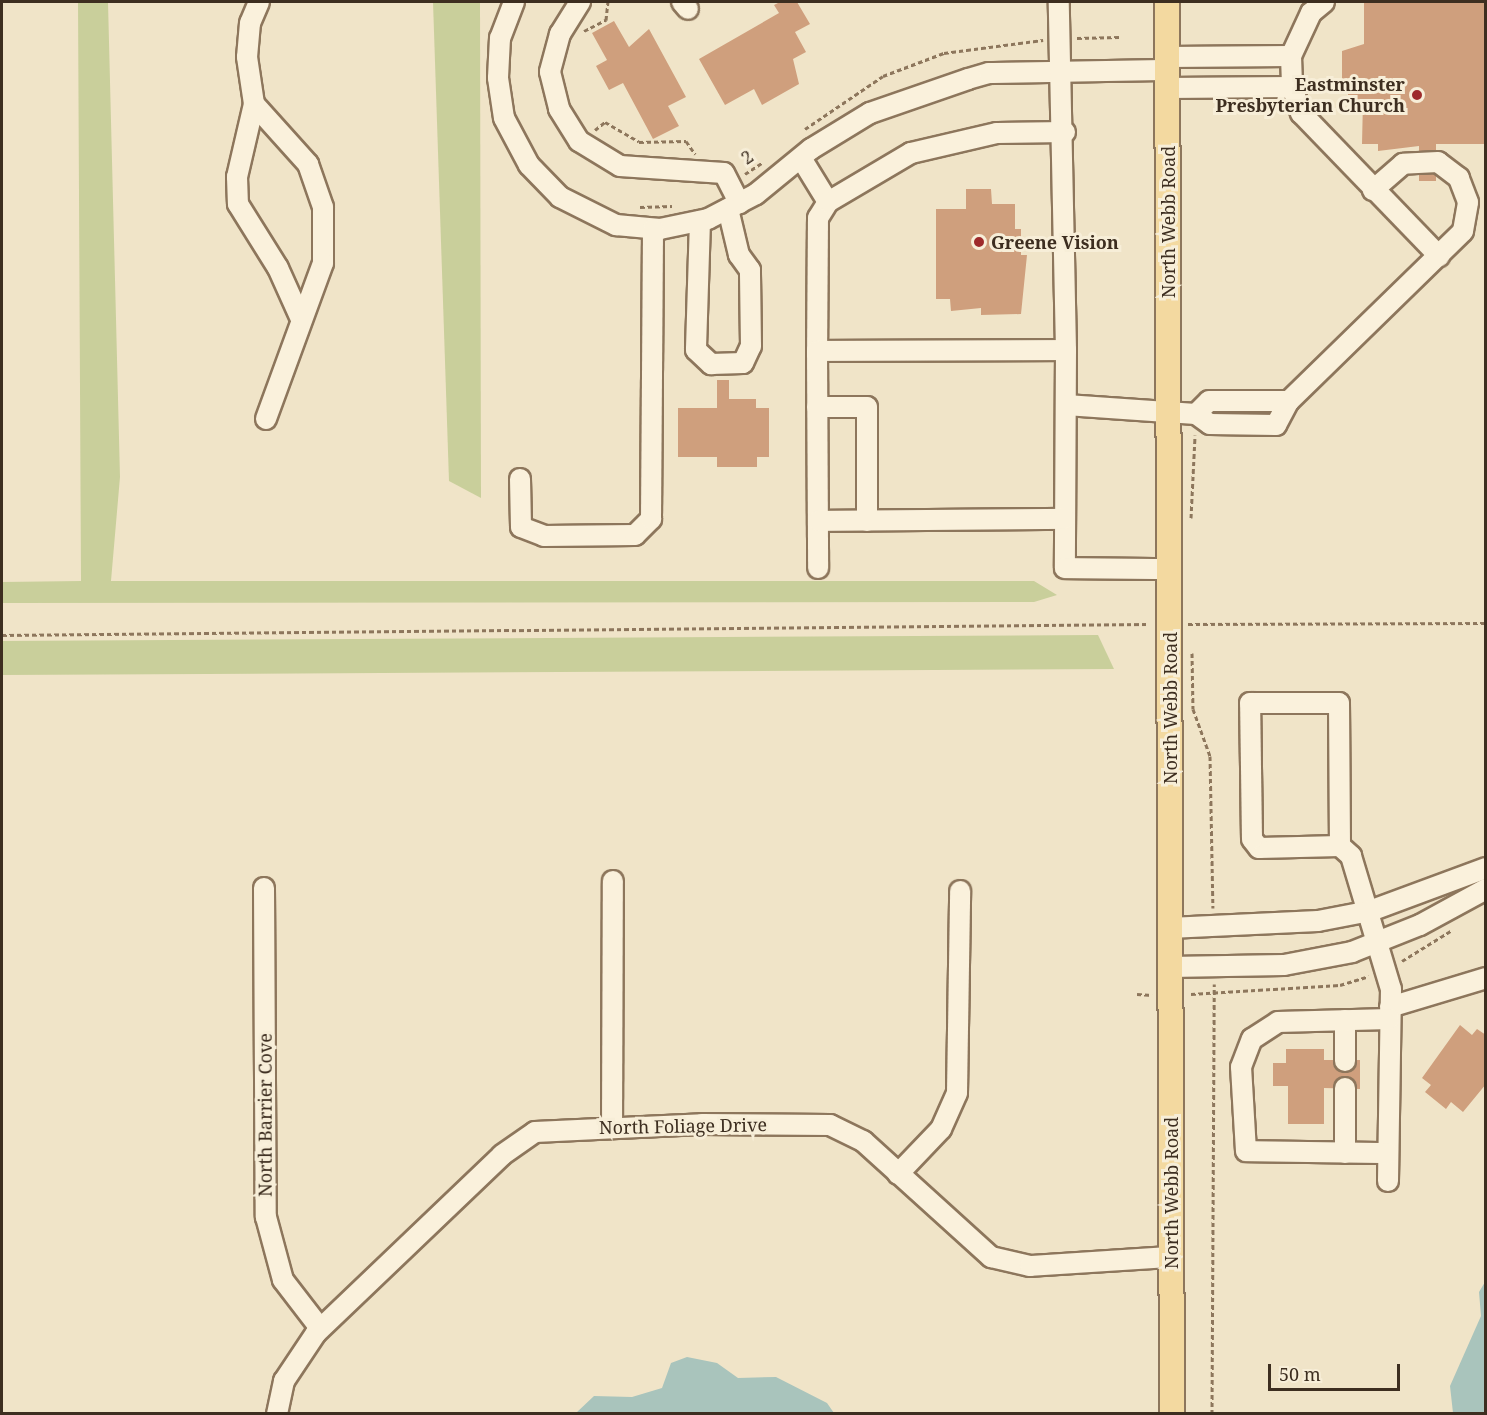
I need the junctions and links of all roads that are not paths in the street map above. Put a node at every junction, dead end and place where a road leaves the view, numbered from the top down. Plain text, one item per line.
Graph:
1 (259, 2) edge
2 (514, 2) edge
3 (580, 2) edge
4 (1059, 2) edge
5 (1167, 2) edge
6 (1324, 2) edge
7 (1291, 56) junction
8 (1063, 72) junction
9 (1168, 72) junction
10 (1292, 87) junction
11 (254, 104) junction
12 (1065, 132) junction
13 (801, 158) junction
14 (1373, 190) junction
15 (828, 202) junction
16 (733, 206) junction
17 (700, 221) junction
18 (653, 229) junction
19 (1439, 256) junction
20 (300, 317) junction
21 (1066, 350) junction
22 (817, 351) junction
23 (1066, 405) junction
24 (817, 407) junction
25 (1169, 414) junction
26 (266, 419) dead end
27 (520, 479) dead end
28 (1065, 519) junction
29 (867, 520) junction
30 (818, 521) junction
31 (818, 568) dead end
32 (1169, 568) junction
33 (1340, 846) junction
34 (1479, 870) edge
35 (613, 880) dead end
36 (264, 888) dead end
37 (1482, 890) edge
38 (960, 891) dead end
39 (1370, 910) junction
40 (1169, 928) junction
41 (1379, 942) junction
42 (1170, 967) junction
43 (1485, 978) edge
44 (1389, 1013) junction
45 (1345, 1020) junction
46 (1345, 1061) dead end
47 (1345, 1088) dead end
48 (612, 1126) junction
49 (1345, 1153) junction
50 (1388, 1153) junction
51 (898, 1174) junction
52 (1388, 1181) dead end
53 (1171, 1257) junction
54 (320, 1328) junction
55 (277, 1413) edge
56 (1172, 1413) edge

1 - 11 street
2 - 18 street
3 - 16 street
4 - 8 street
5 - 9 main road, North Webb Road
6 - 7 street
7 - 9 street
7 - 10 street
8 - 9 street
8 - 12 street
8 - 13 street
9 - 10 street
9 - 25 main road, North Webb Road
10 - 14 street
11 - 20 street
11 - 20 street
12 - 15 street
12 - 21 street
13 - 15 street
13 - 16 street
14 - 19 street
14 - 19 street
15 - 22 street
16 - 17 street
16 - 17 street
17 - 18 street
18 - 27 street
19 - 25 street
20 - 26 street
21 - 22 street
21 - 23 street
22 - 24 street
23 - 25 street
23 - 28 street
24 - 29 street
24 - 30 street
25 - 32 main road, North Webb Road
28 - 29 street
28 - 32 street
29 - 30 street
30 - 31 street
32 - 40 main road, North Webb Road
33 - 33 street
33 - 39 street
34 - 39 street
35 - 48 street
36 - 54 street, North Barrier Cove
37 - 41 street
38 - 51 street
39 - 40 street
39 - 41 street
40 - 42 main road, North Webb Road
41 - 42 street
41 - 44 street
42 - 53 main road, North Webb Road
43 - 44 street
44 - 45 street
44 - 50 street
45 - 46 street
45 - 49 street
47 - 49 street
48 - 51 street, North Foliage Drive
48 - 54 street, North Foliage Drive
49 - 50 street
50 - 52 street
51 - 53 street, North Foliage Drive
53 - 56 main road, North Webb Road
54 - 55 street, North Foliage Drive

